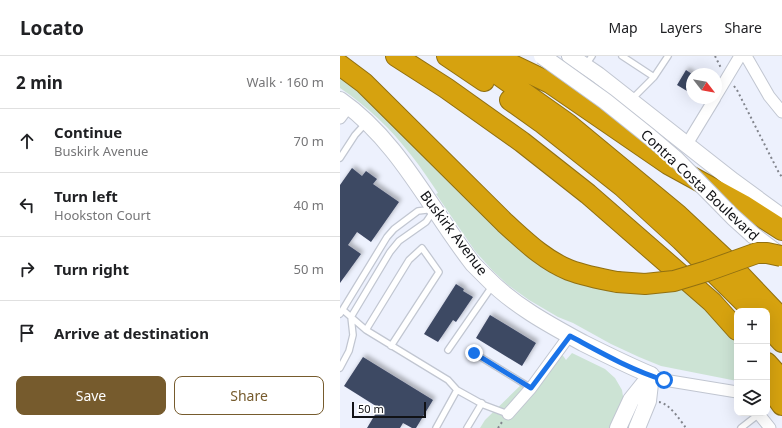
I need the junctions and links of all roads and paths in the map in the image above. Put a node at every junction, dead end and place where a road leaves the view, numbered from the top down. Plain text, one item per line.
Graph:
1 (396, 56) edge
2 (447, 56) edge
3 (472, 56) edge
4 (494, 56) edge
5 (542, 56) edge
6 (570, 56) edge
7 (622, 56) edge
8 (668, 56) edge
9 (715, 56) edge
10 (740, 56) edge
11 (746, 56) edge
12 (589, 61) edge
13 (340, 65) edge
14 (654, 77) junction
15 (727, 79) junction
16 (722, 86) edge
17 (631, 100) junction
18 (711, 104) edge
19 (343, 108) edge
20 (782, 112) edge
21 (366, 122) junction
22 (687, 144) junction
23 (340, 158) edge
24 (782, 177) edge
25 (435, 209) junction
26 (782, 217) edge
27 (782, 230) edge
28 (782, 256) edge
29 (494, 285) junction
30 (712, 302) junction
31 (750, 308) edge
32 (341, 312) edge
33 (352, 316) junction
34 (776, 317) edge
35 (734, 327) edge
36 (366, 330) junction
37 (734, 335) edge
38 (570, 336) junction
39 (782, 342) edge
40 (391, 346) junction
41 (448, 350) dead end
42 (474, 353) dead end
43 (770, 366) edge
44 (340, 368) edge
45 (651, 375) junction
46 (782, 380) edge
47 (531, 388) junction
48 (770, 388) edge
49 (457, 390) junction
50 (734, 392) edge
51 (648, 401) junction
52 (482, 403) junction
53 (782, 405) edge
54 (508, 414) joint
55 (756, 416) edge
56 (760, 416) edge
57 (436, 428) edge
58 (467, 428) edge
59 (618, 428) edge
60 (636, 428) edge
61 (686, 428) edge
62 (741, 428) edge
63 (770, 428) edge

1 - 30 highway
2 - 31 highway
3 - 34 highway
4 - 27 highway
5 - 28 main road, Contra Costa Boulevard, bridge
6 - 12 main road, Contra Costa Boulevard
7 - 14 lane
8 - 14 lane
9 - 15 path
10 - 15 street
11 - 20 street
12 - 17 main road, Contra Costa Boulevard
13 - 28 highway, bridge
14 - 17 lane
15 - 16 street
15 - 24 path
17 - 22 main road, Contra Costa Boulevard
18 - 22 street
19 - 21 main road, Buskirk Avenue
21 - 23 lane
21 - 25 main road, Buskirk Avenue
22 - 26 main road, Contra Costa Boulevard
25 - 29 main road, Buskirk Avenue
25 - 32 lane
25 - 33 lane
29 - 38 main road, Buskirk Avenue
29 - 41 lane
30 - 35 highway
30 - 37 highway
32 - 33 lane
33 - 36 lane
33 - 44 lane
34 - 39 highway
36 - 40 lane
36 - 40 lane
38 - 45 main road, Buskirk Avenue
38 - 47 street
40 - 49 lane
42 - 47 lane
43 - 46 highway
45 - 50 street
45 - 51 main road
45 - 59 main road
47 - 54 street
48 - 53 highway
49 - 52 lane
49 - 57 lane
51 - 60 main road
51 - 61 path
52 - 54 lane
52 - 58 lane
55 - 62 lane
56 - 63 street

